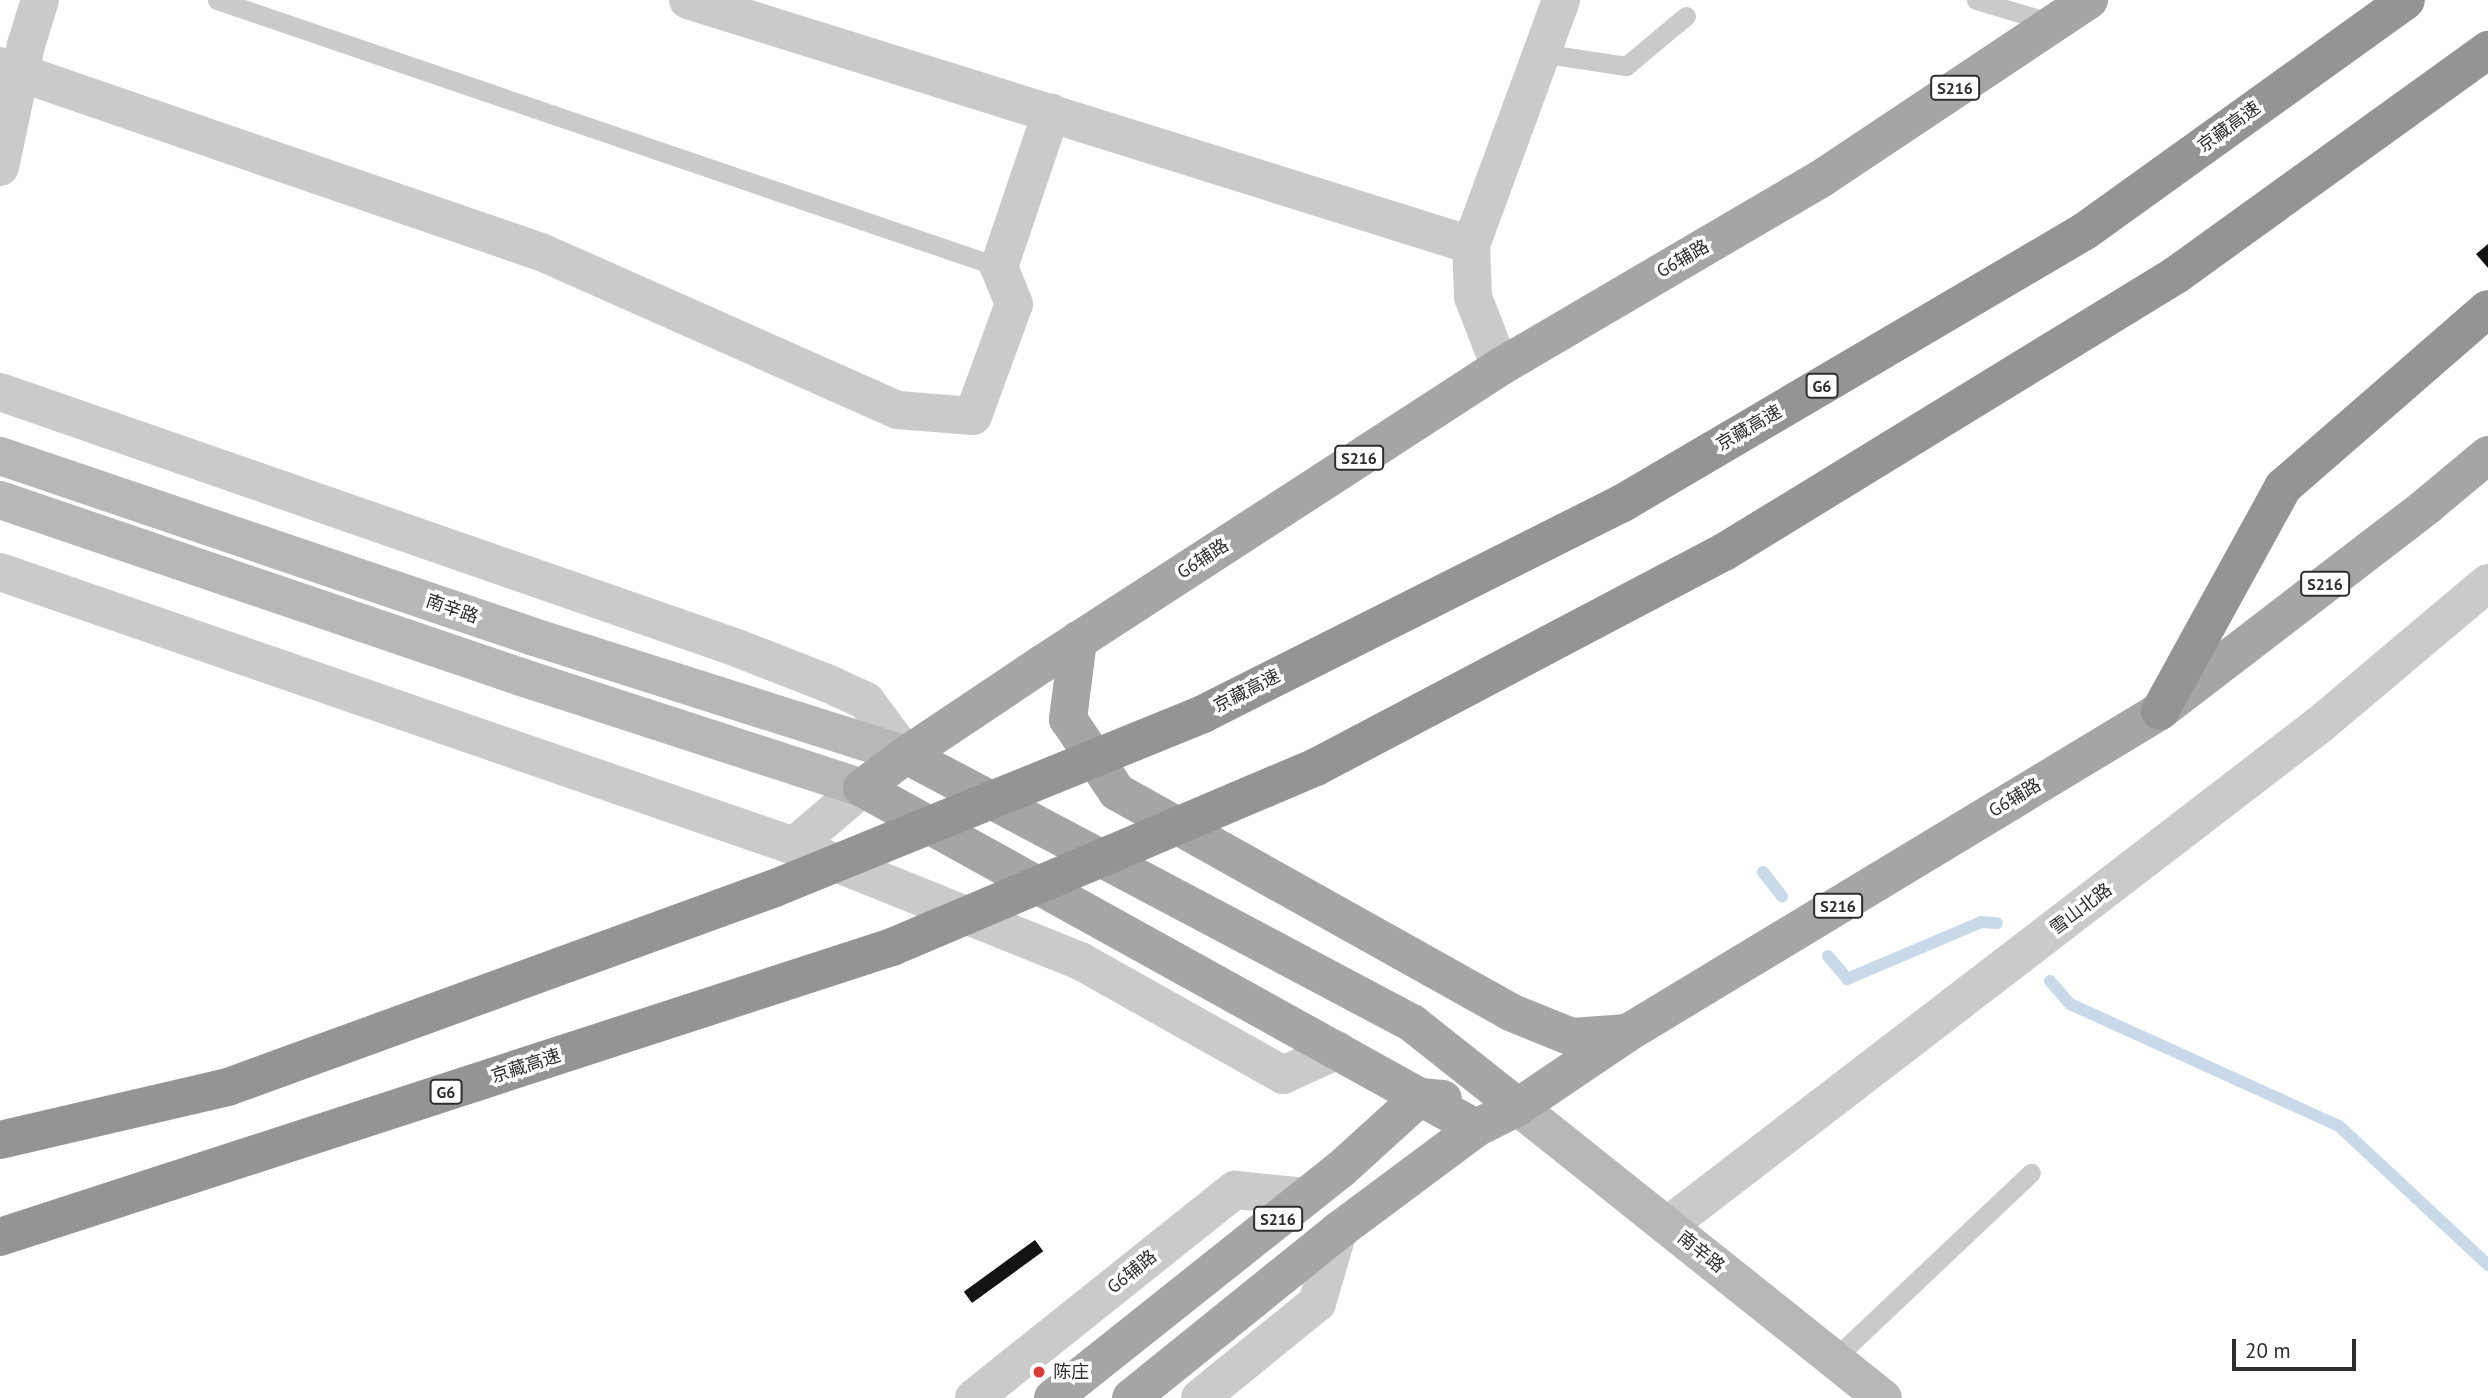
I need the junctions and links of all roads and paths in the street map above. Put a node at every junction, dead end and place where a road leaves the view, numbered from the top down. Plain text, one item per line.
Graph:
1 (40, 0) edge
2 (218, 0) edge
3 (688, 0) edge
4 (1561, 0) edge
5 (1976, 0) edge
6 (2089, 0) edge
7 (2406, 0) edge
8 (1685, 16) dead end
9 (2052, 23) junction
10 (2488, 50) edge
11 (1540, 53) junction
12 (10, 69) edge
13 (1051, 113) junction
14 (0, 167) edge
15 (1471, 245) junction
16 (999, 267) junction
17 (2488, 309) edge
18 (1500, 367) junction
19 (0, 392) edge
20 (2488, 455) edge
21 (0, 456) edge
22 (0, 500) edge
23 (0, 572) edge
24 (2488, 583) edge
25 (1078, 640) junction
26 (2160, 710) junction
27 (906, 755) junction
28 (862, 788) junction
29 (794, 846) junction
30 (1629, 1032) junction
31 (1338, 1050) junction
32 (1420, 1097) junction
33 (1518, 1107) junction
34 (1476, 1128) junction
35 (0, 1140) edge
36 (2031, 1173) dead end
37 (1306, 1197) junction
38 (1667, 1226) junction
39 (1338, 1231) junction
40 (0, 1237) edge
41 (1834, 1359) junction
42 (974, 1398) edge
43 (1053, 1398) edge
44 (1130, 1398) edge
45 (1200, 1398) edge
46 (1883, 1398) edge

1 - 12 street
2 - 16 lane
3 - 13 street
4 - 11 street
5 - 9 lane
6 - 9 main road, G6辅路 / S216
7 - 35 highway, 京藏高速 / G6, bridge
8 - 11 lane
9 - 18 main road, G6辅路 / S216
10 - 40 highway, 京藏高速 / G6, bridge
11 - 15 street
12 - 14 street
12 - 16 street
13 - 15 street
13 - 16 street
15 - 18 street
17 - 26 highway
18 - 25 main road, G6辅路 / S216
19 - 27 street
20 - 26 main road, G6辅路 / S216
21 - 27 main road, 南辛路
22 - 28 main road
23 - 29 street
24 - 38 street, 雪山北路
25 - 27 main road, G6辅路 / S216
25 - 30 main road
26 - 30 main road, G6辅路 / S216
27 - 28 main road, G6辅路 / S216
27 - 33 main road
28 - 29 street
28 - 31 main road
29 - 31 street
30 - 33 main road, G6辅路 / S216
31 - 32 main road
32 - 33 main road
32 - 34 main road
32 - 37 main road, S216
33 - 34 main road, G6辅路 / S216
33 - 38 main road, 南辛路
34 - 39 main road, G6辅路 / S216
36 - 41 lane
37 - 42 street, G6辅路 / S216
37 - 43 main road, S216
38 - 41 main road, 南辛路
39 - 44 main road, G6辅路 / S216
39 - 45 street
41 - 46 main road, 南辛路

